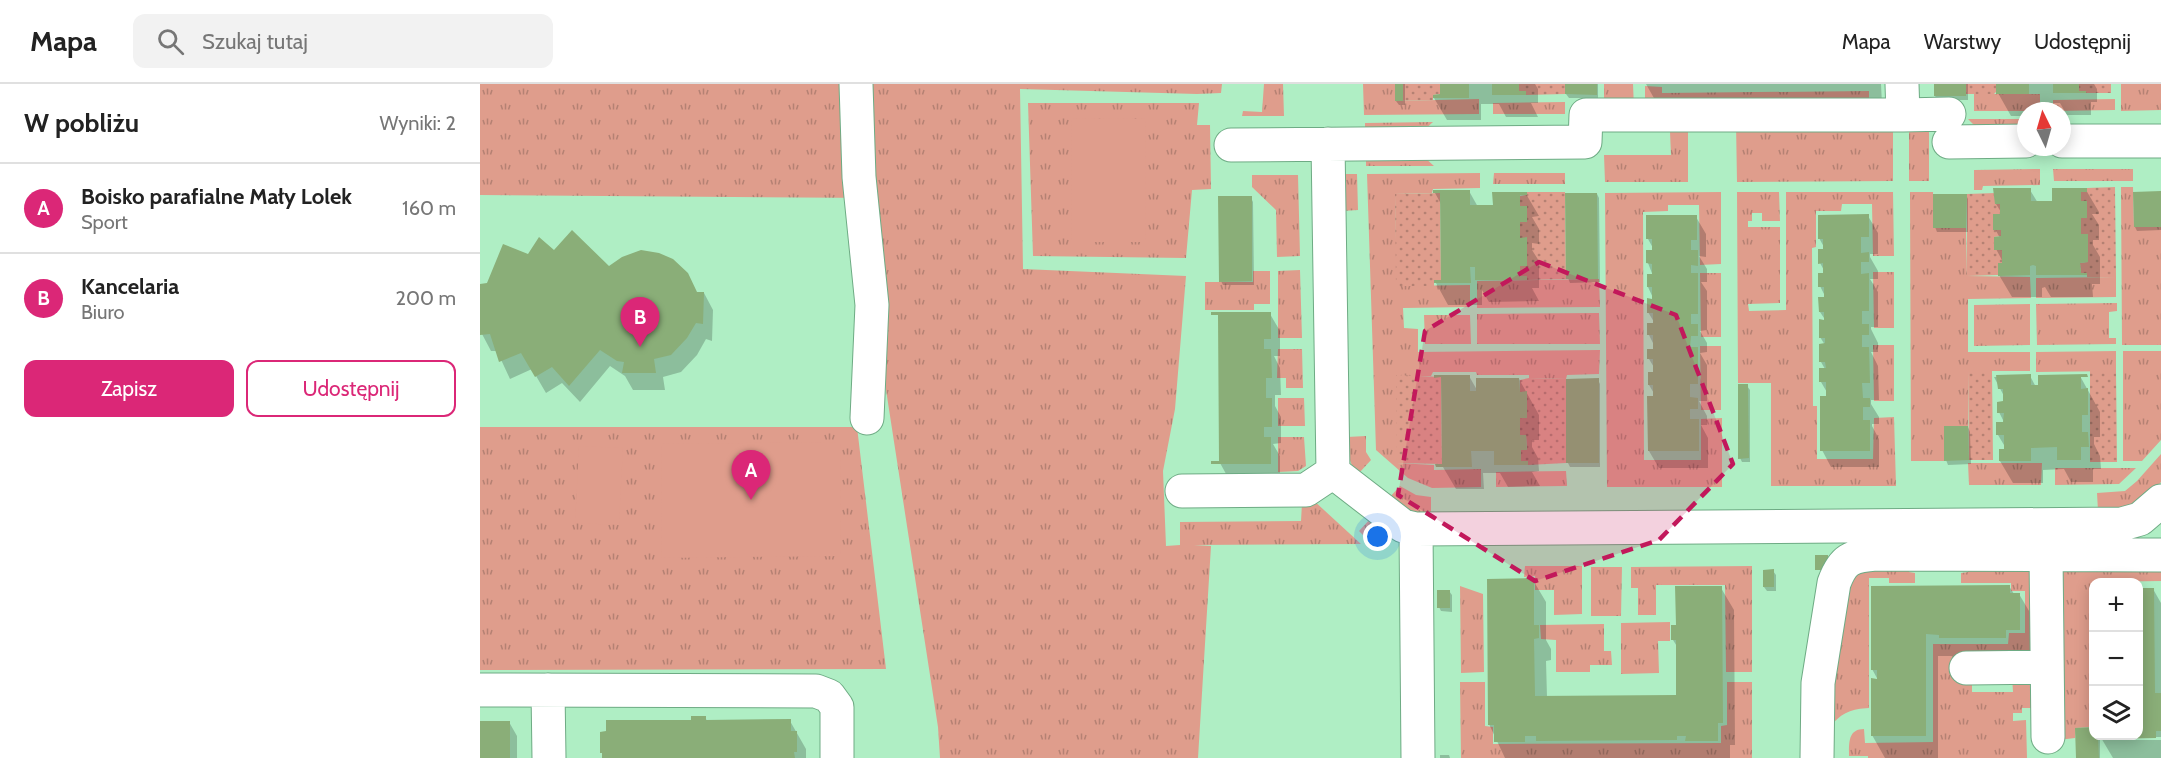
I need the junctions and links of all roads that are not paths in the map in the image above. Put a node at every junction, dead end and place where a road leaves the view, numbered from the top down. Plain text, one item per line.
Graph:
1 (856, 84) edge
2 (1903, 99) edge
3 (2017, 139) edge
4 (2071, 141) edge
5 (2161, 141) edge
6 (1328, 144) junction
7 (1231, 145) dead end
8 (867, 418) dead end
9 (1333, 472) junction
10 (1182, 491) dead end
11 (2161, 501) edge
12 (1416, 529) junction
13 (2046, 555) junction
14 (2161, 555) edge
15 (2047, 667) junction
16 (1966, 668) dead end
17 (480, 690) edge
18 (548, 690) junction
19 (2048, 737) dead end
20 (549, 758) edge
21 (837, 758) edge
22 (1418, 758) edge
23 (1817, 758) edge

1 - 8 lane
2 - 3 lane
2 - 6 lane
4 - 5 lane
6 - 7 lane
6 - 9 lane
9 - 10 lane
9 - 12 lane
11 - 12 lane
12 - 22 lane
13 - 14 lane
13 - 15 lane
13 - 23 lane
15 - 16 lane
15 - 19 lane
17 - 18 lane
18 - 20 lane
18 - 21 lane

